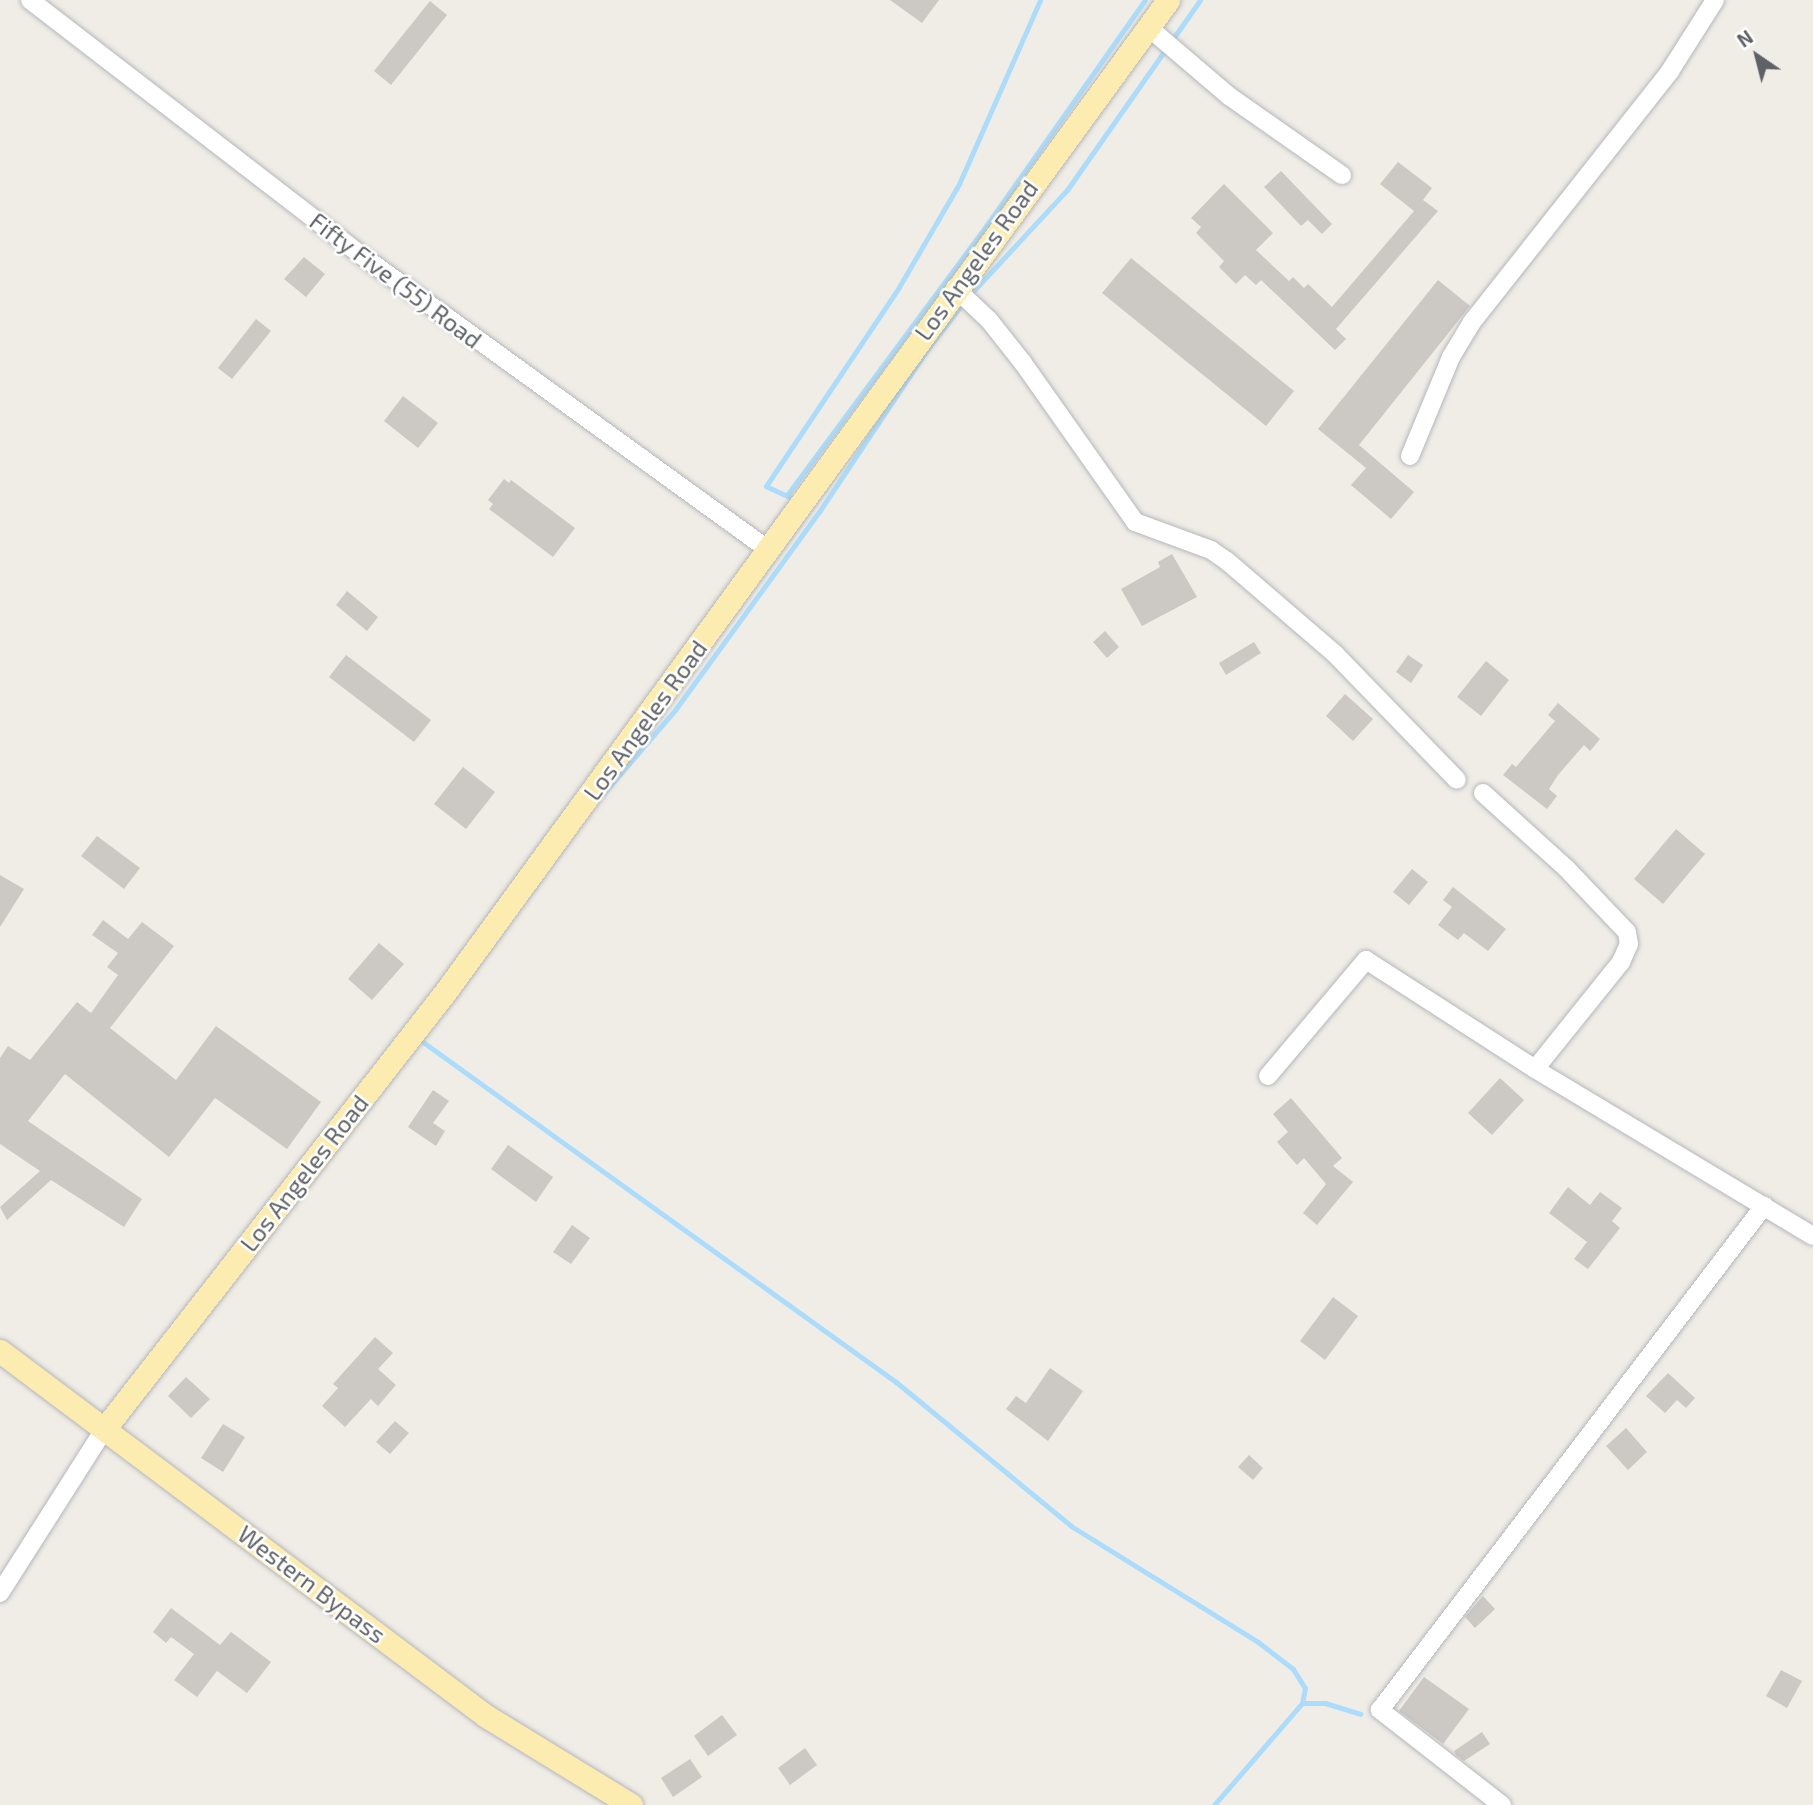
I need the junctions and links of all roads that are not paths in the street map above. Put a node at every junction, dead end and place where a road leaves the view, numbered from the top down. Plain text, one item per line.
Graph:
1 (30, 0) edge
2 (1168, 0) edge
3 (1715, 0) edge
4 (1148, 27) junction
5 (1342, 175) dead end
6 (955, 288) junction
7 (1410, 456) dead end
8 (770, 551) junction
9 (1457, 780) dead end
10 (1483, 793) dead end
11 (1535, 1069) junction
12 (1268, 1076) dead end
13 (1763, 1206) junction
14 (1813, 1236) edge
15 (0, 1351) edge
16 (105, 1429) junction
17 (0, 1593) edge
18 (631, 1805) edge
19 (1502, 1805) edge

1 - 8 street, Fifty Five (55) Road
2 - 4 main road, Los Angeles Road
3 - 7 street
4 - 5 street
4 - 6 main road, Los Angeles Road
6 - 8 main road, Los Angeles Road
6 - 9 street
8 - 16 main road, Los Angeles Road
10 - 11 street
11 - 12 street
11 - 13 street
13 - 14 street
13 - 19 street
15 - 16 main road, Western Bypass
16 - 17 street
16 - 18 main road, Western Bypass

